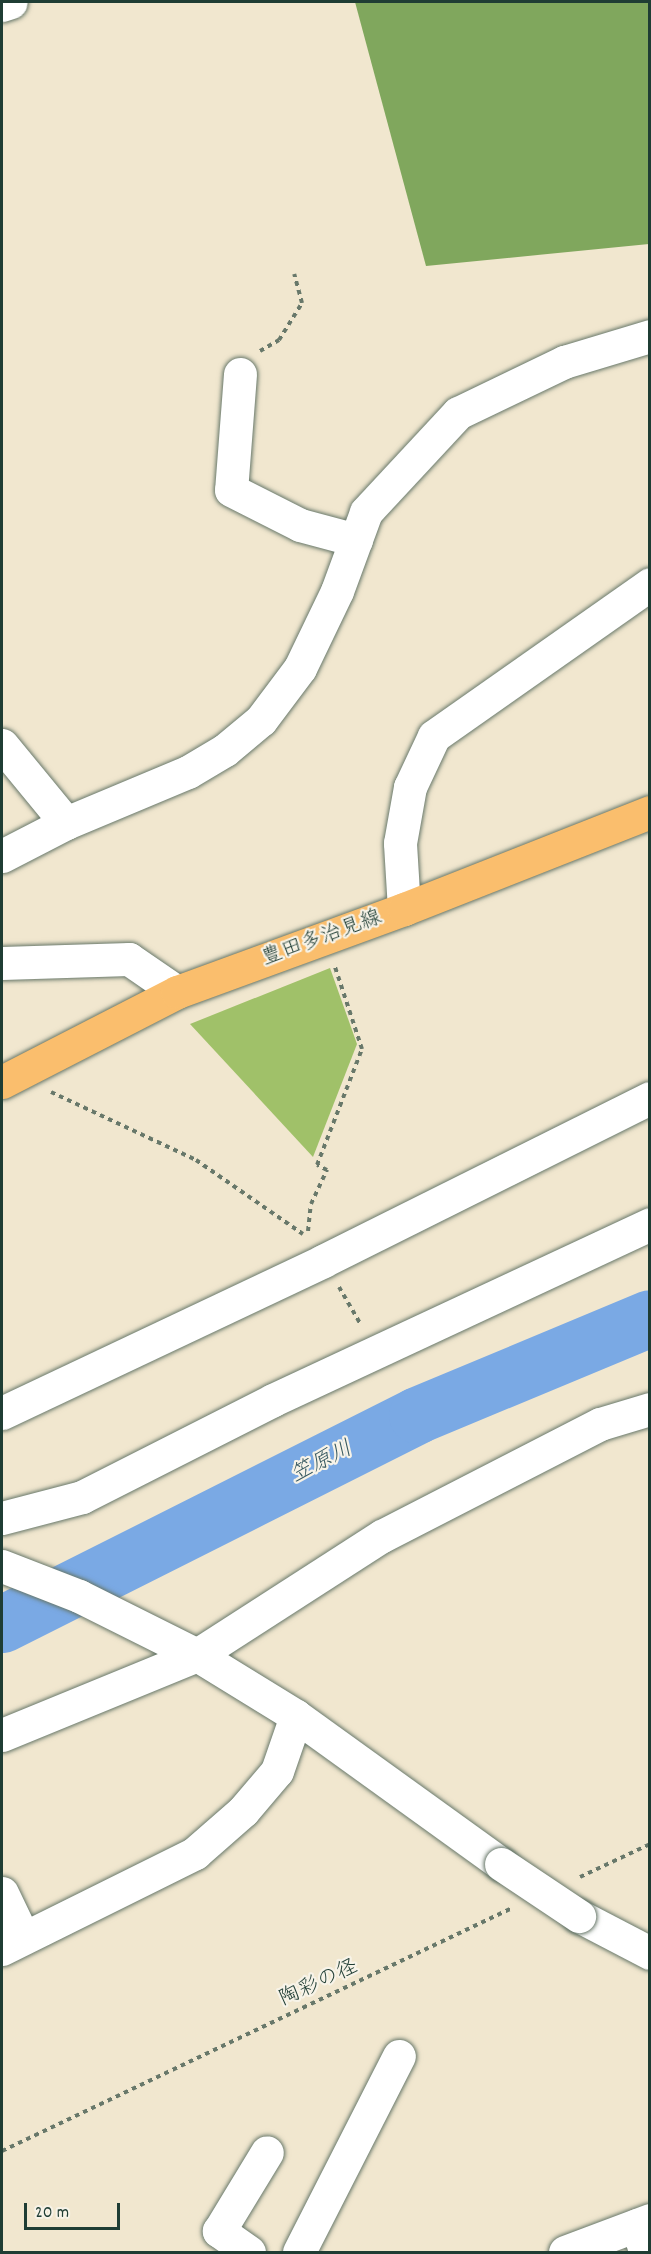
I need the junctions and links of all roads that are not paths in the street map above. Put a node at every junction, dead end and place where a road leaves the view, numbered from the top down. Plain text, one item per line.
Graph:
1 (11, 2) edge
2 (2, 5) edge
3 (650, 336) edge
4 (240, 374) road end
5 (356, 540) junction
6 (650, 584) edge
7 (2, 744) edge
8 (650, 812) edge
9 (66, 823) junction
10 (2, 856) edge
11 (404, 909) junction
12 (2, 963) edge
13 (177, 992) junction
14 (8, 1078) edge
15 (650, 1098) edge
16 (650, 1224) edge
17 (650, 1409) edge
18 (2, 1413) edge
19 (2, 1518) edge
20 (2, 1566) edge
21 (197, 1655) junction
22 (296, 1716) junction
23 (2, 1735) edge
24 (2, 1893) edge
25 (12, 1943) edge
26 (650, 1953) edge
27 (399, 2056) dead end
28 (267, 2152) dead end
29 (644, 2233) edge
30 (249, 2253) edge
31 (299, 2253) edge
32 (565, 2253) edge

1 - 2 street
3 - 5 street
4 - 5 street
5 - 9 street
6 - 11 street
7 - 9 street
8 - 11 main road, 豊田多治見線
9 - 10 street
11 - 13 main road, 豊田多治見線
12 - 13 street
13 - 14 main road, 豊田多治見線
15 - 18 street
16 - 19 street
17 - 21 street
20 - 21 street
21 - 22 street
21 - 23 street
22 - 25 street
22 - 26 street, bridge
24 - 25 street
27 - 31 street
28 - 30 street
29 - 32 street

